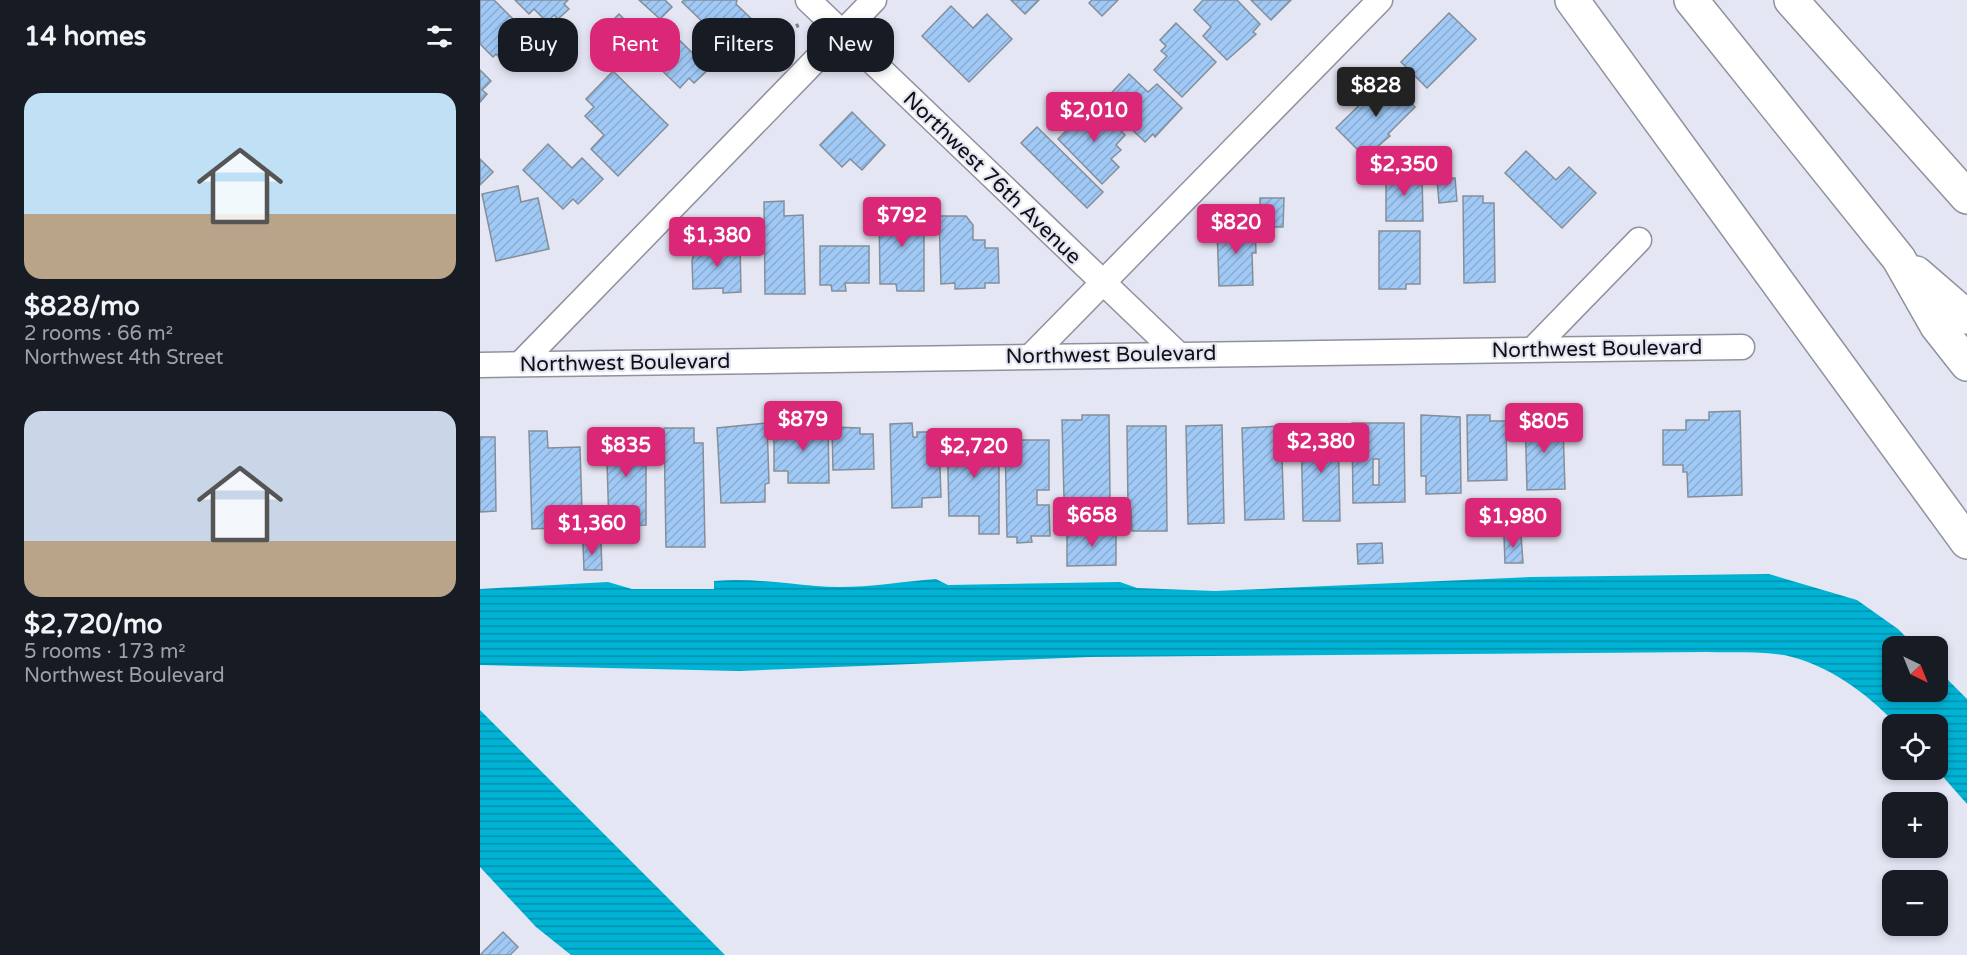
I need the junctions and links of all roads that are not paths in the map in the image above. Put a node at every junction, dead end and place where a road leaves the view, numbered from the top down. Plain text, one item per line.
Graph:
1 (808, 0) edge
2 (874, 0) edge
3 (1380, 0) edge
4 (1572, 0) edge
5 (1691, 0) edge
6 (1791, 0) edge
7 (827, 18) edge
8 (857, 18) edge
9 (807, 69) edge
10 (883, 72) edge
11 (1967, 196) edge
12 (1639, 240) dead end
13 (1899, 259) junction
14 (1102, 282) junction
15 (1967, 317) edge
16 (1742, 347) dead end
17 (1533, 349) junction
18 (1178, 354) junction
19 (1030, 356) junction
20 (520, 364) junction
21 (1967, 364) edge
22 (480, 365) edge
23 (1967, 542) edge

1 - 7 street, Northwest 76th Avenue
2 - 8 street
3 - 14 street
4 - 23 highway
5 - 13 highway
6 - 11 highway
9 - 20 street
10 - 14 street, Northwest 76th Avenue
12 - 17 street
13 - 15 highway
13 - 21 highway
14 - 18 street, Northwest 76th Avenue
14 - 19 street
16 - 17 street, Northwest Boulevard
17 - 18 street, Northwest Boulevard
18 - 19 street, Northwest Boulevard
19 - 20 street, Northwest Boulevard
20 - 22 street, Northwest Boulevard

